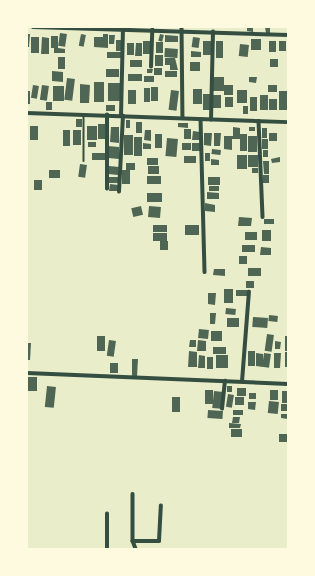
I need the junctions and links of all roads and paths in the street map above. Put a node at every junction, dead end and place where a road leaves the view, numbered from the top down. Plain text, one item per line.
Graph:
1 (33, 27) edge
2 (128, 28) edge
3 (151, 29) edge
4 (182, 29) edge
5 (123, 30) junction
6 (213, 32) junction
7 (288, 35) edge
8 (151, 67) dead end
9 (27, 113) edge
10 (84, 114) junction
11 (107, 115) junction
12 (122, 116) junction
13 (183, 118) junction
14 (201, 119) junction
15 (211, 120) junction
16 (259, 121) junction
17 (288, 122) edge
18 (84, 161) dead end
19 (107, 189) dead end
20 (119, 192) dead end
21 (263, 217) dead end
22 (205, 272) dead end
23 (249, 292) dead end
24 (27, 373) edge
25 (225, 381) junction
26 (242, 382) junction
27 (288, 384) edge
28 (222, 409) dead end
29 (133, 494) dead end
30 (160, 506) dead end
31 (107, 514) dead end
32 (133, 541) junction
33 (107, 549) edge
34 (136, 549) edge

1 - 5 street
2 - 3 street
2 - 5 street
3 - 4 street
3 - 8 street
4 - 6 street
4 - 13 street
5 - 12 street
6 - 7 street
6 - 15 street
9 - 10 street
10 - 11 street
10 - 18 lane
11 - 12 street
11 - 19 street
12 - 13 street
12 - 20 street
13 - 14 street
14 - 15 street
14 - 22 street
15 - 16 street
16 - 17 street
16 - 21 street
23 - 26 street
24 - 25 street
25 - 26 street
25 - 28 street
26 - 27 street
29 - 32 street
30 - 32 street
31 - 33 street
32 - 34 street

